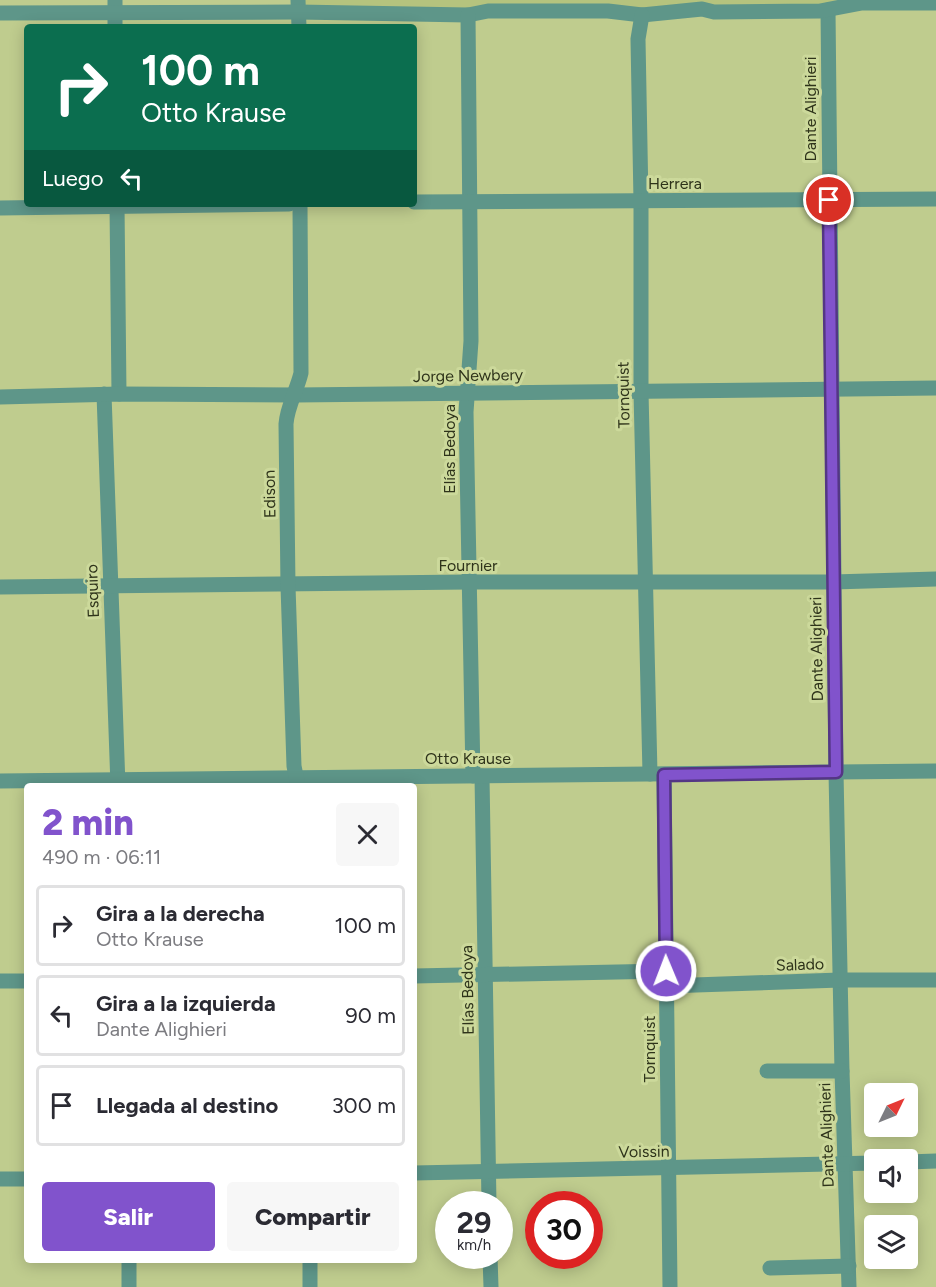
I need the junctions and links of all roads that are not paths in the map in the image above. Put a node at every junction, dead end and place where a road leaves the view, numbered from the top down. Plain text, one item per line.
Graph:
1 (936, 3) edge
2 (828, 10) junction
3 (0, 13) edge
4 (115, 13) edge
5 (298, 13) edge
6 (468, 15) junction
7 (642, 15) junction
8 (936, 199) edge
9 (829, 200) junction
10 (470, 201) junction
11 (641, 201) junction
12 (417, 202) edge
13 (58, 207) edge
14 (117, 207) edge
15 (300, 207) edge
16 (0, 208) edge
17 (936, 388) edge
18 (831, 390) junction
19 (641, 392) junction
20 (468, 393) junction
21 (112, 394) junction
22 (296, 395) junction
23 (0, 396) edge
24 (936, 579) edge
25 (469, 582) junction
26 (833, 582) junction
27 (645, 583) junction
28 (110, 586) junction
29 (288, 586) junction
30 (0, 587) edge
31 (936, 771) edge
32 (836, 772) junction
33 (657, 775) junction
34 (478, 776) junction
35 (0, 781) edge
36 (298, 782) edge
37 (118, 783) edge
38 (485, 975) junction
39 (417, 976) edge
40 (666, 979) junction
41 (840, 980) junction
42 (936, 980) edge
43 (0, 981) edge
44 (24, 981) edge
45 (767, 1071) dead end
46 (842, 1071) junction
47 (936, 1161) edge
48 (864, 1162) edge
49 (918, 1162) edge
50 (845, 1163) junction
51 (668, 1168) junction
52 (488, 1172) junction
53 (417, 1173) edge
54 (0, 1179) edge
55 (24, 1179) edge
56 (489, 1191) edge
57 (129, 1263) edge
58 (310, 1263) edge
59 (849, 1266) junction
60 (770, 1268) dead end
61 (490, 1269) edge
62 (129, 1287) edge
63 (310, 1287) edge
64 (491, 1287) edge
65 (670, 1287) edge
66 (849, 1287) edge

1 - 2 street
2 - 7 street
2 - 9 street, Dante Alighieri
3 - 4 street
4 - 5 street
5 - 6 street
6 - 7 street
6 - 10 street, Elías Bedoya
7 - 11 street, Tornquist
8 - 9 street, Herrera
9 - 11 street, Herrera
9 - 18 street, Dante Alighieri
10 - 11 street, Herrera
10 - 12 street, Herrera
10 - 20 street, Elías Bedoya
11 - 19 street, Tornquist
13 - 16 street
14 - 21 street, Esquiro
15 - 22 street, Edison
17 - 18 street, Jorge Newbery
18 - 19 street, Jorge Newbery
18 - 26 street, Dante Alighieri
19 - 20 street, Jorge Newbery
19 - 27 street, Tornquist
20 - 22 street, Jorge Newbery
20 - 25 street, Elías Bedoya
21 - 22 street, Jorge Newbery
21 - 23 street, Jorge Newbery
21 - 28 street, Esquiro
22 - 29 street, Edison
24 - 26 street, Fournier
25 - 27 street, Fournier
25 - 29 street, Fournier
25 - 34 street, Elías Bedoya
26 - 27 street, Fournier
26 - 32 street, Dante Alighieri
27 - 33 street, Tornquist
28 - 29 street, Fournier
28 - 30 street, Fournier
28 - 37 street, Esquiro
29 - 36 street, Edison
31 - 32 street, Otto Krause
32 - 33 street, Otto Krause
32 - 41 street, Dante Alighieri
33 - 34 street, Otto Krause
33 - 40 street, Tornquist
34 - 36 street, Otto Krause
34 - 38 street, Elías Bedoya
35 - 37 street, Otto Krause
36 - 37 street, Otto Krause
38 - 39 street, Salado
38 - 40 street, Salado
38 - 52 street, Elías Bedoya
40 - 41 street, Salado
40 - 51 street, Tornquist
41 - 42 street, Salado
41 - 46 street, Dante Alighieri
43 - 44 street
45 - 46 street
46 - 50 street, Dante Alighieri
47 - 49 street
48 - 50 street, Voissin
50 - 51 street, Voissin
50 - 59 street, Dante Alighieri
51 - 52 street, Voissin
51 - 65 street, Tornquist
52 - 53 street, Voissin
52 - 56 street, Elías Bedoya
54 - 55 street
57 - 62 street
58 - 63 street
59 - 60 street
59 - 66 street, Dante Alighieri
61 - 64 street

